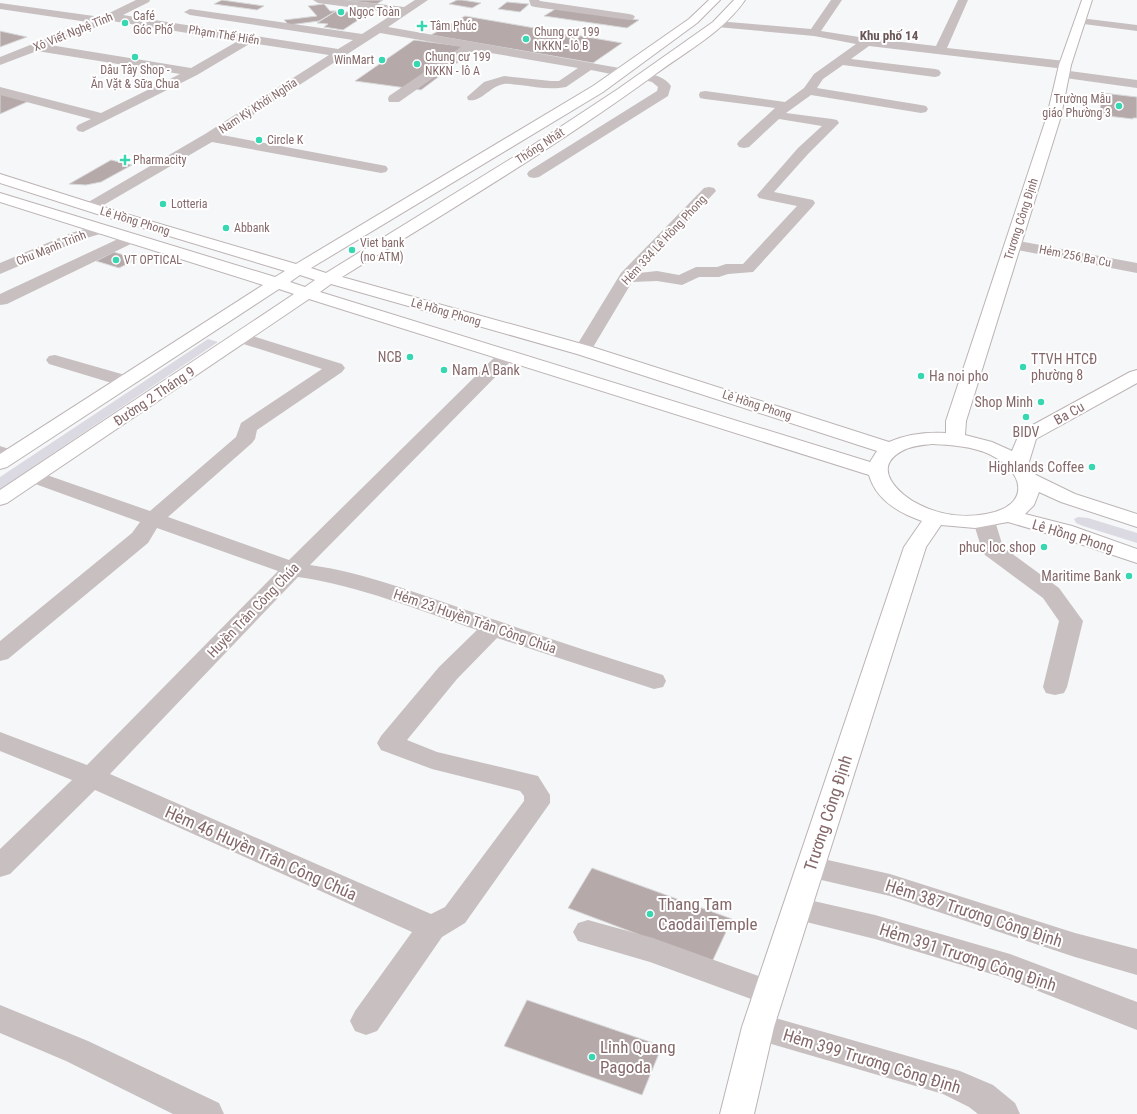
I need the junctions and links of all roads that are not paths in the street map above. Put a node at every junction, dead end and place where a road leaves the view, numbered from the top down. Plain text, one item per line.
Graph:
1 (145, 0) edge
2 (318, 0) edge
3 (423, 0) edge
4 (534, 0) edge
5 (715, 0) edge
6 (740, 0) edge
7 (837, 0) edge
8 (963, 0) edge
9 (1087, 0) edge
10 (55, 3) dead end
11 (207, 3) dead end
12 (0, 6) edge
13 (406, 11) junction
14 (35, 12) junction
15 (629, 17) dead end
16 (107, 18) junction
17 (693, 21) junction
18 (1080, 21) junction
19 (717, 24) junction
20 (1137, 28) edge
21 (377, 29) junction
22 (814, 33) junction
23 (365, 38) junction
24 (249, 39) junction
25 (867, 42) junction
26 (472, 45) junction
27 (37, 47) junction
28 (940, 50) junction
29 (338, 53) junction
30 (0, 61) edge
31 (840, 61) junction
32 (589, 66) junction
33 (1064, 70) junction
34 (193, 72) junction
35 (621, 72) junction
36 (934, 73) dead end
37 (644, 76) junction
38 (1137, 84) edge
39 (0, 91) edge
40 (809, 91) junction
41 (705, 95) dead end
42 (473, 97) dead end
43 (394, 99) dead end
44 (787, 106) junction
45 (921, 109) dead end
46 (775, 115) junction
47 (103, 118) junction
48 (83, 128) dead end
49 (210, 137) junction
50 (505, 144) junction
51 (744, 144) dead end
52 (535, 150) junction
53 (381, 169) dead end
54 (534, 174) dead end
55 (0, 178) edge
56 (709, 191) dead end
57 (0, 197) edge
58 (90, 207) junction
59 (121, 217) junction
60 (71, 219) junction
61 (102, 229) junction
62 (131, 238) junction
63 (1013, 245) junction
64 (1137, 268) edge
65 (0, 269) edge
66 (299, 269) junction
67 (627, 276) junction
68 (329, 278) junction
69 (277, 283) junction
70 (307, 293) junction
71 (1, 300) dead end
72 (240, 338) junction
73 (582, 350) junction
74 (507, 355) junction
75 (55, 360) dead end
76 (1137, 376) edge
77 (125, 381) junction
78 (955, 439) junction
79 (892, 449) junction
80 (4, 457) edge
81 (878, 471) junction
82 (1023, 472) junction
83 (34, 477) junction
84 (0, 499) edge
85 (1008, 516) junction
86 (935, 518) junction
87 (153, 519) junction
88 (984, 521) junction
89 (1137, 521) edge
90 (1137, 556) edge
91 (293, 569) junction
92 (493, 628) junction
93 (0, 653) edge
94 (654, 682) dead end
95 (1055, 687) dead end
96 (0, 741) edge
97 (91, 777) junction
98 (0, 866) edge
99 (810, 867) junction
100 (796, 909) junction
101 (432, 928) junction
102 (588, 932) dead end
103 (1137, 962) edge
104 (770, 993) junction
105 (1137, 1016) edge
106 (0, 1019) edge
107 (366, 1021) dead end
108 (758, 1027) junction
109 (207, 1114) edge
110 (737, 1114) edge
111 (1003, 1114) edge

1 - 16 street, Xô Viết Nghệ Tĩnh
2 - 13 street
3 - 13 street, Nam Kỳ Khởi Nghĩa
4 - 15 street
5 - 17 main road, Thống Nhất
6 - 19 main road, Thống Nhất
7 - 22 street
8 - 28 street
9 - 18 main road, Trương Công Định
10 - 14 street
11 - 23 street
12 - 14 street, Phạm Thế Hiển
13 - 21 street, Nam Kỳ Khởi Nghĩa
14 - 16 street, Phạm Thế Hiển
16 - 24 street, Phạm Thế Hiển
16 - 27 street, Xô Viết Nghệ Tĩnh
17 - 19 main road
17 - 35 main road, Thống Nhất
18 - 20 street
18 - 33 main road, Trương Công Định
19 - 22 street
19 - 37 main road, Thống Nhất
21 - 23 street, Nam Kỳ Khởi Nghĩa
21 - 26 street
22 - 25 street
23 - 29 street, Nam Kỳ Khởi Nghĩa
24 - 29 street, Phạm Thế Hiển
24 - 34 street
25 - 28 street
25 - 31 street
26 - 32 street
26 - 43 street
27 - 30 street, Xô Viết Nghệ Tĩnh
27 - 34 street
28 - 33 street
29 - 49 street, Nam Kỳ Khởi Nghĩa
31 - 36 street
31 - 40 street
32 - 35 street
32 - 42 street
33 - 38 street
33 - 63 main road, Trương Công Định
34 - 47 street
35 - 50 main road, Thống Nhất
37 - 52 main road, Thống Nhất
37 - 54 street
39 - 47 street
40 - 44 street
40 - 45 street
41 - 44 street
44 - 46 street
46 - 51 street
46 - 67 street
47 - 48 street
49 - 53 street
49 - 58 street, Nam Kỳ Khởi Nghĩa
50 - 52 main road
50 - 66 main road, Thống Nhất
52 - 68 main road, Thống Nhất
55 - 58 main road, Lê Hồng Phong
56 - 67 street, Hẻm 334 Lê Hồng Phong
57 - 60 main road, Lê Hồng Phong
58 - 59 main road, Lê Hồng Phong
58 - 60 main road
59 - 61 main road
59 - 66 main road, Lê Hồng Phong
60 - 61 main road, Lê Hồng Phong
61 - 62 main road, Lê Hồng Phong
61 - 65 street, Chu Mạnh Trinh
62 - 69 main road, Lê Hồng Phong
62 - 71 street
63 - 64 street, Hẻm 256 Ba Cu
63 - 78 main road, Trương Công Định
66 - 68 main road, Lê Hồng Phong
66 - 69 main road, Thống Nhất
67 - 73 street, Hẻm 334 Lê Hồng Phong
68 - 70 main road, Thống Nhất
68 - 73 main road, Lê Hồng Phong
69 - 70 main road, Lê Hồng Phong
69 - 77 main road, Đường 2 Tháng 9
70 - 72 main road, Đường 2 Tháng 9
70 - 74 main road, Lê Hồng Phong
72 - 83 main road, Đường 2 Tháng 9
72 - 87 street
73 - 79 main road, Lê Hồng Phong
74 - 81 main road, Lê Hồng Phong
74 - 91 street, Huyền Trân Công Chúa
75 - 77 street
76 - 82 main road, Ba Cu
77 - 80 main road, Đường 2 Tháng 9
78 - 79 main road
78 - 82 main road
79 - 81 main road
81 - 86 main road
82 - 85 main road, Ba Cu
82 - 89 main road
83 - 84 main road, Đường 2 Tháng 9
83 - 87 street, Hẻm 23 Huyền Trân Công Chúa
85 - 88 main road
85 - 90 main road, Lê Hồng Phong
86 - 88 main road
86 - 99 main road, Trương Công Định
87 - 91 street, Hẻm 23 Huyền Trân Công Chúa
87 - 93 street
88 - 95 street
91 - 92 street, Hẻm 23 Huyền Trân Công Chúa
91 - 97 street, Huyền Trân Công Chúa
92 - 94 street, Hẻm 23 Huyền Trân Công Chúa
92 - 101 street
96 - 97 street, Hẻm 46 Huyền Trân Công Chúa
97 - 98 street, Huyền Trân Công Chúa
97 - 101 street, Hẻm 46 Huyền Trân Công Chúa
99 - 100 main road, Trương Công Định
99 - 103 street, Hẻm 387 Trương Công Định
100 - 104 main road, Trương Công Định
100 - 105 street, Hẻm 391 Trương Công Định
101 - 107 street
102 - 104 street
104 - 108 main road, Trương Công Định
106 - 109 street
108 - 110 main road, Trương Công Định
108 - 111 street, Hẻm 399 Trương Công Định

